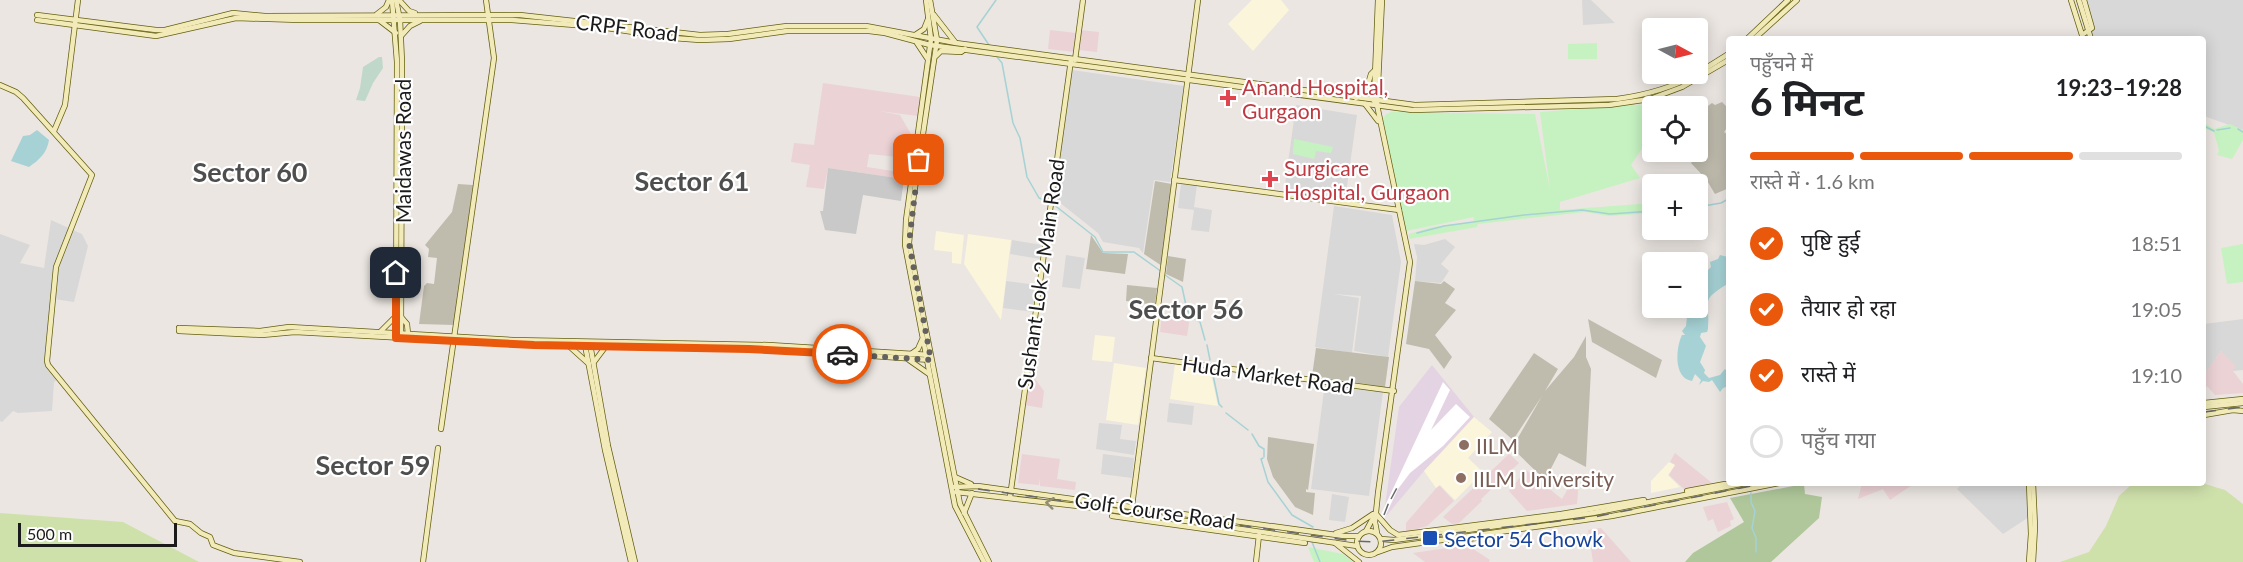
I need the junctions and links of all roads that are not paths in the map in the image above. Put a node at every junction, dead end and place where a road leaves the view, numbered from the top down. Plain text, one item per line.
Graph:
1 (78, 0) edge
2 (394, 0) edge
3 (486, 0) edge
4 (928, 0) edge
5 (1083, 0) edge
6 (1198, 0) edge
7 (1380, 0) edge
8 (1788, 0) edge
9 (1797, 0) edge
10 (2071, 0) edge
11 (2080, 0) edge
12 (931, 15) junction
13 (377, 17) junction
14 (397, 17) junction
15 (422, 17) junction
16 (489, 17) junction
17 (37, 18) dead end
18 (75, 23) junction
19 (2087, 31) junction
20 (396, 33) junction
21 (915, 35) junction
22 (731, 36) junction
23 (1750, 36) edge
24 (1757, 36) edge
25 (2089, 36) edge
26 (401, 37) junction
27 (916, 41) junction
28 (933, 42) junction
29 (956, 43) junction
30 (965, 49) junction
31 (1726, 56) edge
32 (931, 60) junction
33 (1073, 61) junction
34 (1191, 61) junction
35 (1726, 61) edge
36 (1708, 67) edge
37 (1374, 71) junction
38 (1178, 73) junction
39 (1200, 76) junction
40 (1189, 77) junction
41 (1675, 84) edge
42 (0, 85) edge
43 (1356, 98) junction
44 (1375, 103) junction
45 (1364, 104) junction
46 (1534, 104) junction
47 (1463, 107) junction
48 (1394, 108) junction
49 (1379, 120) junction
50 (54, 131) junction
51 (1174, 180) junction
52 (1398, 210) junction
53 (399, 317) junction
54 (380, 332) junction
55 (408, 334) junction
56 (398, 336) junction
57 (454, 339) junction
58 (923, 339) junction
59 (587, 344) junction
60 (568, 346) junction
61 (606, 346) junction
62 (879, 354) junction
63 (908, 357) junction
64 (928, 358) junction
65 (1151, 358) junction
66 (591, 364) junction
67 (929, 374) junction
68 (1390, 390) junction
69 (2243, 401) edge
70 (2206, 405) edge
71 (2243, 410) edge
72 (2206, 415) edge
73 (441, 429) dead end
74 (438, 448) dead end
75 (955, 477) junction
76 (1726, 484) edge
77 (978, 486) junction
78 (1730, 486) edge
79 (1765, 486) edge
80 (2031, 486) edge
81 (954, 489) junction
82 (1011, 490) junction
83 (1737, 492) junction
84 (972, 493) junction
85 (1010, 498) junction
86 (1069, 498) junction
87 (1102, 501) dead end
88 (1068, 505) junction
89 (1132, 506) junction
90 (1611, 509) junction
91 (964, 513) junction
92 (1375, 514) junction
93 (1561, 515) junction
94 (1112, 516) dead end
95 (1612, 516) junction
96 (1260, 524) junction
97 (1482, 524) junction
98 (1565, 524) junction
99 (1477, 528) junction
100 (1366, 531) junction
101 (1259, 533) junction
102 (1328, 533) junction
103 (1377, 533) junction
104 (1359, 536) junction
105 (1402, 537) junction
106 (1381, 538) junction
107 (1333, 542) junction
108 (1305, 543) dead end
109 (1357, 546) junction
110 (1362, 552) junction
111 (1376, 553) junction
112 (300, 562) edge
113 (423, 562) edge
114 (633, 562) edge
115 (984, 562) edge
116 (989, 562) edge
117 (1256, 562) edge
118 (1359, 562) edge
119 (1368, 562) edge
120 (2031, 562) edge

1 - 18 street
2 - 13 street
2 - 14 street, Maidawas Road
2 - 15 street
3 - 16 street
4 - 12 street
5 - 33 street, Sushant Lok 2 Main Road
6 - 34 street
7 - 37 street
7 - 44 street
8 - 23 street
9 - 24 street
10 - 19 street
11 - 19 street
12 - 21 street
12 - 28 street
12 - 29 street
13 - 14 street
13 - 18 street
13 - 20 street
14 - 15 street
14 - 20 street, Maidawas Road
14 - 26 street, Maidawas Road
15 - 16 street
15 - 26 street
16 - 22 street
16 - 57 street
17 - 18 street
18 - 50 street
19 - 25 street
20 - 53 street, Maidawas Road
21 - 22 street
21 - 28 street
22 - 27 street
26 - 53 street, Maidawas Road
27 - 28 street
27 - 32 street
28 - 29 street
28 - 30 street
28 - 32 street
29 - 33 street
30 - 32 street
30 - 33 street
31 - 36 street
32 - 58 street
32 - 64 street
33 - 38 street
33 - 40 street
33 - 82 street, Sushant Lok 2 Main Road
34 - 38 street
34 - 39 street
34 - 40 street
35 - 46 street
37 - 43 street
37 - 44 street
38 - 40 street
39 - 40 street
39 - 43 street
40 - 45 street
40 - 51 street
41 - 46 street
42 - 50 street
43 - 44 street
44 - 45 street
44 - 47 street
44 - 48 street
44 - 49 street
45 - 49 street
46 - 47 street
47 - 48 street
48 - 49 street
49 - 52 street
50 - 112 street
51 - 52 street
51 - 65 street
52 - 68 street
53 - 54 street
53 - 55 street
53 - 56 street, Maidawas Road
54 - 56 street
54 - 56 street
55 - 56 street
55 - 57 street
56 - 57 street
57 - 59 street
57 - 60 street
57 - 73 street
58 - 63 street
58 - 64 street
59 - 60 street
59 - 61 street
59 - 62 street
59 - 66 street
60 - 66 street
61 - 62 street
61 - 66 street
62 - 63 street
63 - 64 street
63 - 67 street
64 - 67 street
64 - 75 street
65 - 68 street, Huda Market Road
65 - 89 street
66 - 114 street
67 - 81 street
68 - 92 street
69 - 70 street
71 - 72 street
74 - 113 street
75 - 77 street
75 - 81 street
76 - 93 street
77 - 81 street, Golf Course Road
77 - 82 street, Golf Course Road
78 - 90 street
79 - 83 street
80 - 120 street
81 - 84 street, Golf Course Road
81 - 91 street
81 - 115 street
82 - 85 street, Sushant Lok 2 Main Road
82 - 86 street, Golf Course Road
83 - 95 street
83 - 98 street
84 - 85 street, Golf Course Road
84 - 91 street
88 -> 85 street, Golf Course Road
86 - 88 street
86 - 89 street, Golf Course Road
87 - 89 street
88 - 101 street, Golf Course Road
89 - 96 street, Golf Course Road
89 - 102 street
90 - 93 street
90 - 95 street
91 - 116 street
92 - 100 street
92 - 102 street
92 - 103 street
92 - 105 street
93 - 97 street
93 - 99 street
94 - 101 street
95 - 98 street
96 - 101 street
96 - 102 street, Golf Course Road
97 - 99 street
97 - 105 street
98 - 111 street
99 - 105 street
100 - 103 street
100 - 104 street
101 - 107 street, Golf Course Road
101 - 108 street
101 - 117 street
102 - 104 street, Golf Course Road
103 - 106 street
104 - 109 street
105 - 106 street
106 - 111 street
107 - 109 street, Golf Course Road
107 - 118 street
109 - 110 street
110 - 111 street
110 - 119 street
111 - 119 street

